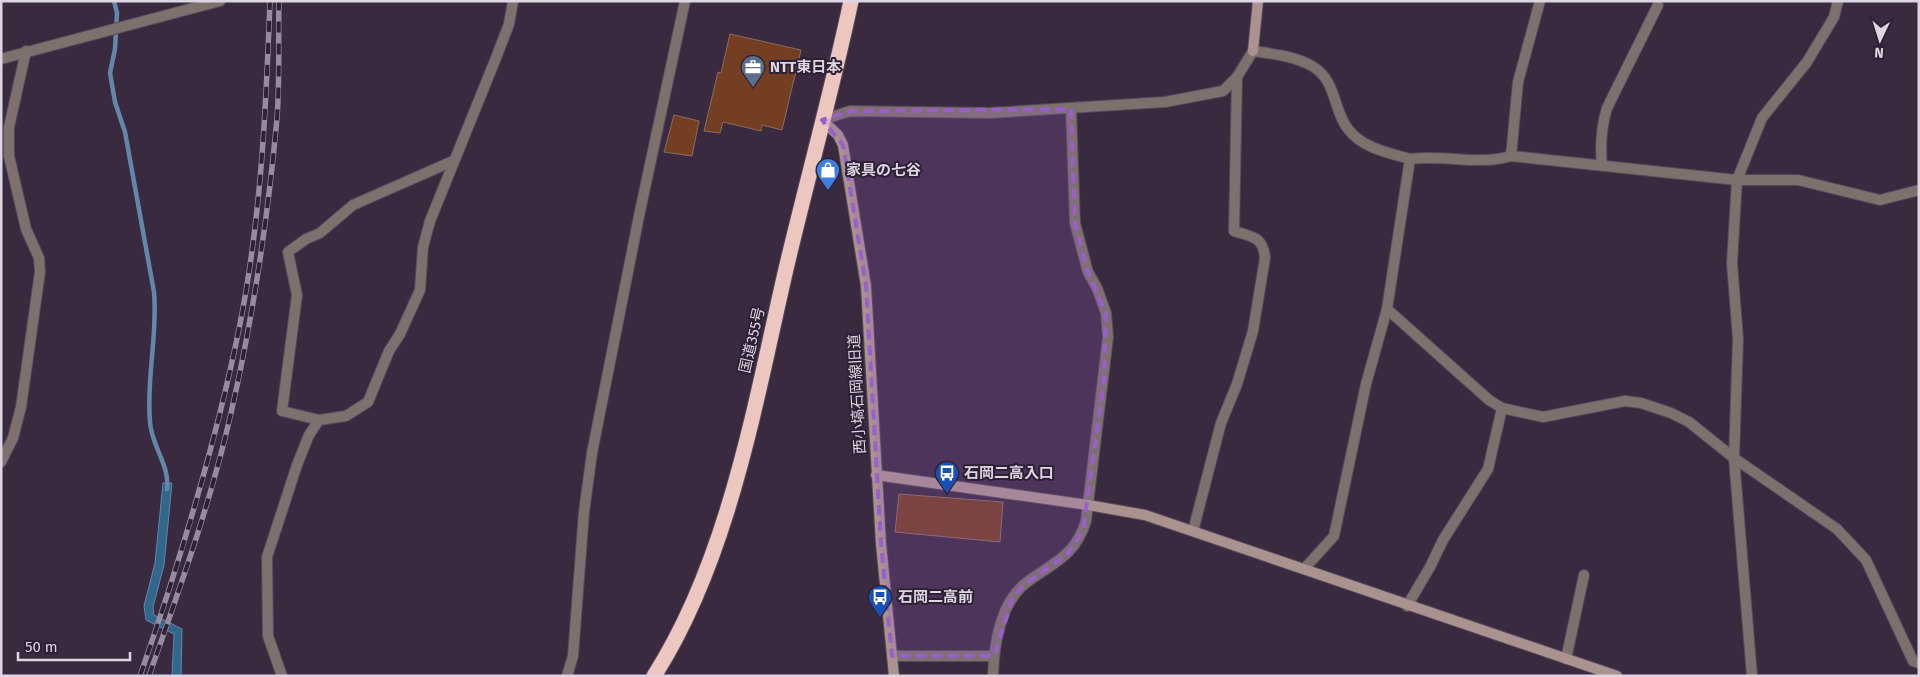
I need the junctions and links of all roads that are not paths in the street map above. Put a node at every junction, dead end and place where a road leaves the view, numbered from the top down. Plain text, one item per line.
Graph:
1 (220, 1) edge
2 (513, 1) edge
3 (684, 1) edge
4 (850, 1) edge
5 (1258, 1) edge
6 (1540, 1) edge
7 (1838, 1) edge
8 (1658, 5) dead end
9 (26, 51) junction
10 (1253, 51) junction
11 (1, 59) edge
12 (1237, 77) junction
13 (1071, 109) junction
14 (822, 120) junction
15 (1511, 156) junction
16 (1410, 159) junction
17 (453, 161) junction
18 (1602, 165) junction
19 (1737, 180) junction
20 (1919, 190) edge
21 (1387, 309) junction
22 (1502, 408) junction
23 (319, 420) junction
24 (1734, 458) junction
25 (1, 462) edge
26 (876, 475) junction
27 (1088, 505) junction
28 (1193, 531) junction
29 (1304, 569) junction
30 (1584, 575) dead end
31 (1407, 606) junction
32 (892, 656) junction
33 (994, 656) junction
34 (1566, 659) junction
35 (1919, 663) edge
36 (282, 676) edge
37 (566, 676) edge
38 (654, 676) edge
39 (894, 676) edge
40 (993, 676) edge
41 (1617, 676) edge
42 (1752, 676) edge

1 - 9 street
2 - 17 street
3 - 37 street
4 - 14 highway, 国道355号
5 - 10 street
6 - 15 street
7 - 19 street
8 - 18 street
9 - 11 street
9 - 25 street
10 - 12 street
10 - 16 street
12 - 13 street
12 - 28 street
13 - 14 street
13 - 27 street
14 - 26 street, 西小塙石岡線旧道
14 - 38 highway, 国道355号
15 - 16 street
15 - 18 street
16 - 21 street
17 - 23 street
17 - 23 street
18 - 19 street
19 - 20 street
19 - 24 street
21 - 22 street
21 - 29 street
22 - 24 street
22 - 31 street
23 - 36 street
24 - 35 street
24 - 42 street
26 - 27 street
26 - 32 street, 西小塙石岡線旧道
27 - 28 street
27 - 33 street
28 - 29 street
29 - 31 street
30 - 34 street
31 - 34 street
32 - 33 street
32 - 39 street, 西小塙石岡線旧道
33 - 40 street
34 - 41 street

